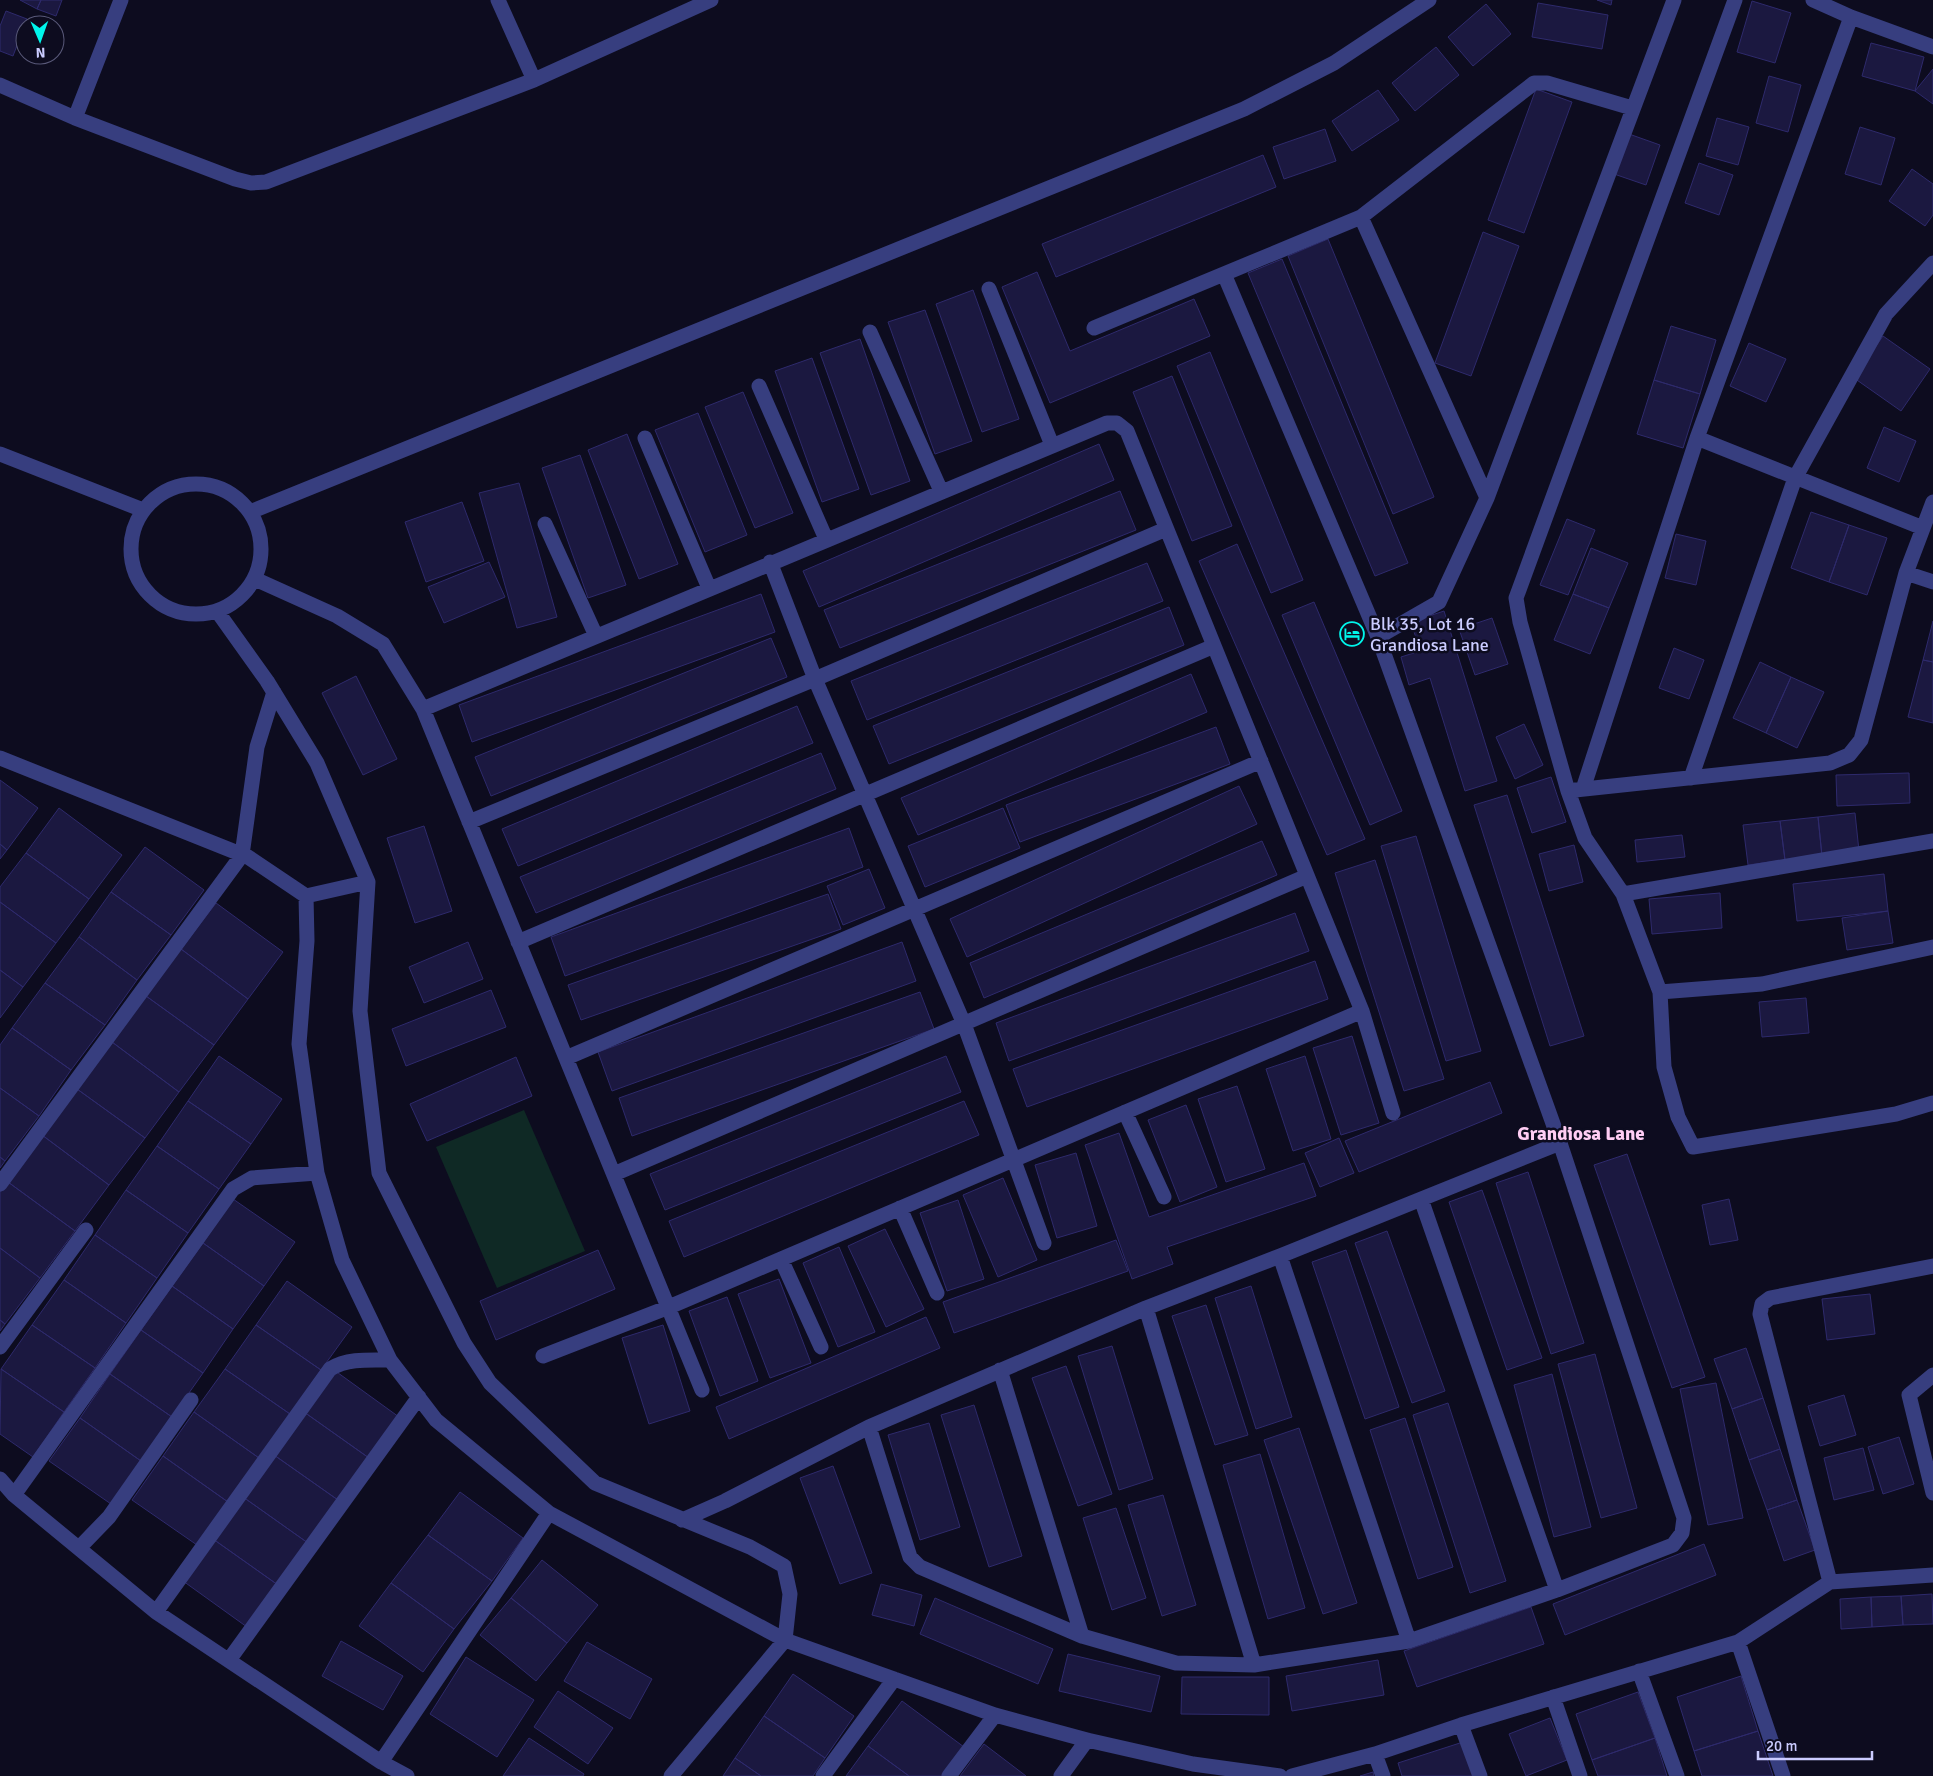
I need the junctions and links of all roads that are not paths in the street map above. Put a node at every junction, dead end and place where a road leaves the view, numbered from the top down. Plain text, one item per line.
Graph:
1 (120, 0) edge
2 (498, 0) edge
3 (711, 0) edge
4 (1429, 0) edge
5 (1674, 0) edge
6 (1735, 0) edge
7 (1813, 0) edge
8 (1852, 17) junction
9 (1933, 46) edge
10 (534, 80) junction
11 (0, 85) edge
12 (1632, 108) junction
13 (75, 118) junction
14 (1361, 217) junction
15 (1933, 263) edge
16 (1224, 274) junction
17 (990, 289) dead end
18 (1094, 328) dead end
19 (870, 332) dead end
20 (759, 386) dead end
21 (645, 438) dead end
22 (1697, 438) junction
23 (1052, 445) junction
24 (0, 454) edge
25 (1795, 478) junction
26 (941, 491) junction
27 (1487, 498) junction
28 (1933, 502) edge
29 (144, 510) junction
30 (250, 512) junction
31 (545, 524) dead end
32 (1923, 528) junction
33 (1166, 529) junction
34 (826, 539) junction
35 (770, 562) junction
36 (1906, 573) junction
37 (255, 578) junction
38 (1933, 582) edge
39 (709, 588) junction
40 (217, 611) junction
41 (596, 636) junction
42 (1378, 637) junction
43 (1214, 646) junction
44 (815, 679) junction
45 (274, 692) junction
46 (423, 709) junction
47 (0, 758) edge
48 (1260, 761) junction
49 (1691, 778) junction
50 (1584, 789) junction
51 (1568, 791) junction
52 (866, 793) junction
53 (469, 822) junction
54 (1933, 841) edge
55 (242, 854) junction
56 (1307, 876) junction
57 (368, 882) junction
58 (1623, 894) junction
59 (306, 896) junction
60 (914, 908) junction
61 (518, 942) junction
62 (1933, 947) edge
63 (1660, 992) junction
64 (1362, 1011) junction
65 (964, 1024) junction
66 (566, 1058) junction
67 (1933, 1103) edge
68 (1125, 1112) junction
69 (1393, 1113) dead end
70 (1560, 1143) junction
71 (1014, 1160) junction
72 (316, 1173) junction
73 (614, 1174) junction
74 (0, 1184) edge
75 (1164, 1197) dead end
76 (1421, 1199) junction
77 (900, 1208) junction
78 (86, 1230) dead end
79 (1044, 1243) dead end
80 (1280, 1256) junction
81 (781, 1259) junction
82 (1933, 1266) edge
83 (937, 1293) dead end
84 (669, 1307) junction
85 (1146, 1308) junction
86 (0, 1347) edge
87 (821, 1347) dead end
88 (543, 1356) dead end
89 (390, 1360) junction
90 (1000, 1370) junction
91 (1933, 1375) edge
92 (702, 1390) dead end
93 (419, 1397) junction
94 (191, 1400) dead end
95 (870, 1426) junction
96 (0, 1479) edge
97 (1933, 1493) edge
98 (14, 1495) junction
99 (549, 1513) junction
100 (682, 1520) junction
101 (79, 1548) junction
102 (1933, 1575) edge
103 (1830, 1582) junction
104 (1557, 1590) junction
105 (156, 1612) junction
106 (1082, 1636) junction
107 (784, 1640) junction
108 (1409, 1641) junction
109 (1738, 1642) junction
110 (229, 1660) junction
111 (1254, 1665) junction
112 (1639, 1672) junction
113 (894, 1679) junction
114 (1553, 1697) junction
115 (995, 1715) junction
116 (1461, 1725) junction
117 (1087, 1740) junction
118 (1375, 1754) junction
119 (381, 1762) junction
120 (1192, 1772) edge
121 (407, 1776) edge
122 (671, 1776) edge
123 (823, 1776) edge
124 (949, 1776) edge
125 (1061, 1776) edge
126 (1280, 1776) edge
127 (1292, 1776) edge
128 (1383, 1776) edge
129 (1480, 1776) edge
130 (1580, 1776) edge
131 (1677, 1776) edge
132 (1783, 1776) edge

1 - 13 street
2 - 10 street
3 - 10 street
4 - 30 street
5 - 12 street
6 - 51 street
7 - 8 street
8 - 9 street
8 - 22 street
10 - 13 street
11 - 13 street
12 - 14 street
12 - 27 street
14 - 16 street
14 - 27 street
15 - 25 street
16 - 18 street
16 - 42 street
17 - 23 street
19 - 26 street
20 - 34 street
21 - 39 street
22 - 25 street
22 - 50 street
23 - 26 street
23 - 33 street
24 - 29 street
25 - 32 street
25 - 49 street
26 - 34 street
27 - 42 street
28 - 32 street
29 - 30 street
29 - 40 street
30 - 37 street
31 - 41 street
32 - 36 street
33 - 43 street
33 - 44 street
34 - 35 street
35 - 39 street
35 - 44 street
36 - 38 street
36 - 49 street
37 - 40 street
37 - 46 street
39 - 41 street
40 - 45 street
41 - 46 street
42 - 70 street
43 - 48 street
43 - 52 street
44 - 52 street
44 - 53 street
45 - 55 street
45 - 57 street
46 - 53 street
47 - 55 street
48 - 56 street
48 - 60 street
49 - 50 street
50 - 51 street
51 - 58 street
52 - 60 street
52 - 61 street
53 - 61 street
54 - 58 street
55 - 59 street
55 - 74 street
56 - 64 street
56 - 65 street
57 - 59 street
57 - 100 street
58 - 63 street
59 - 72 street
60 - 65 street
60 - 66 street
61 - 66 street
62 - 63 street
63 - 67 street
64 - 68 street
64 - 69 street
65 - 71 street
65 - 73 street
66 - 73 street
68 - 71 street
68 - 75 street
70 - 76 street
70 - 104 street
71 - 77 street
71 - 79 street
72 - 89 street
72 - 98 street
73 - 84 street
76 - 80 street
76 - 104 street
77 - 81 street
77 - 83 street
78 - 86 street
80 - 85 street
80 - 108 street
81 - 84 street
81 - 87 street
82 - 103 street
84 - 88 street
84 - 92 street
85 - 90 street
85 - 111 street
89 - 93 street
89 - 105 street
90 - 95 street
90 - 106 street
91 - 97 street
93 - 99 street
93 - 110 street
94 - 101 street
95 - 100 street
95 - 106 street
96 - 98 street
98 - 101 street
99 - 107 street
99 - 119 street
100 - 107 street
101 - 105 street
102 - 103 street
103 - 109 street
104 - 108 street
105 - 110 street
106 - 111 street
107 - 113 street
107 - 122 street
108 - 111 street
109 - 112 street
109 - 132 street
110 - 119 street
112 - 114 street
112 - 131 street
113 - 115 street
113 - 123 street
114 - 116 street
114 - 130 street
115 - 117 street
115 - 124 street
116 - 118 street
116 - 129 street
117 - 120 street
117 - 125 street
118 - 127 street
118 - 128 street
119 - 121 street
120 - 126 street

